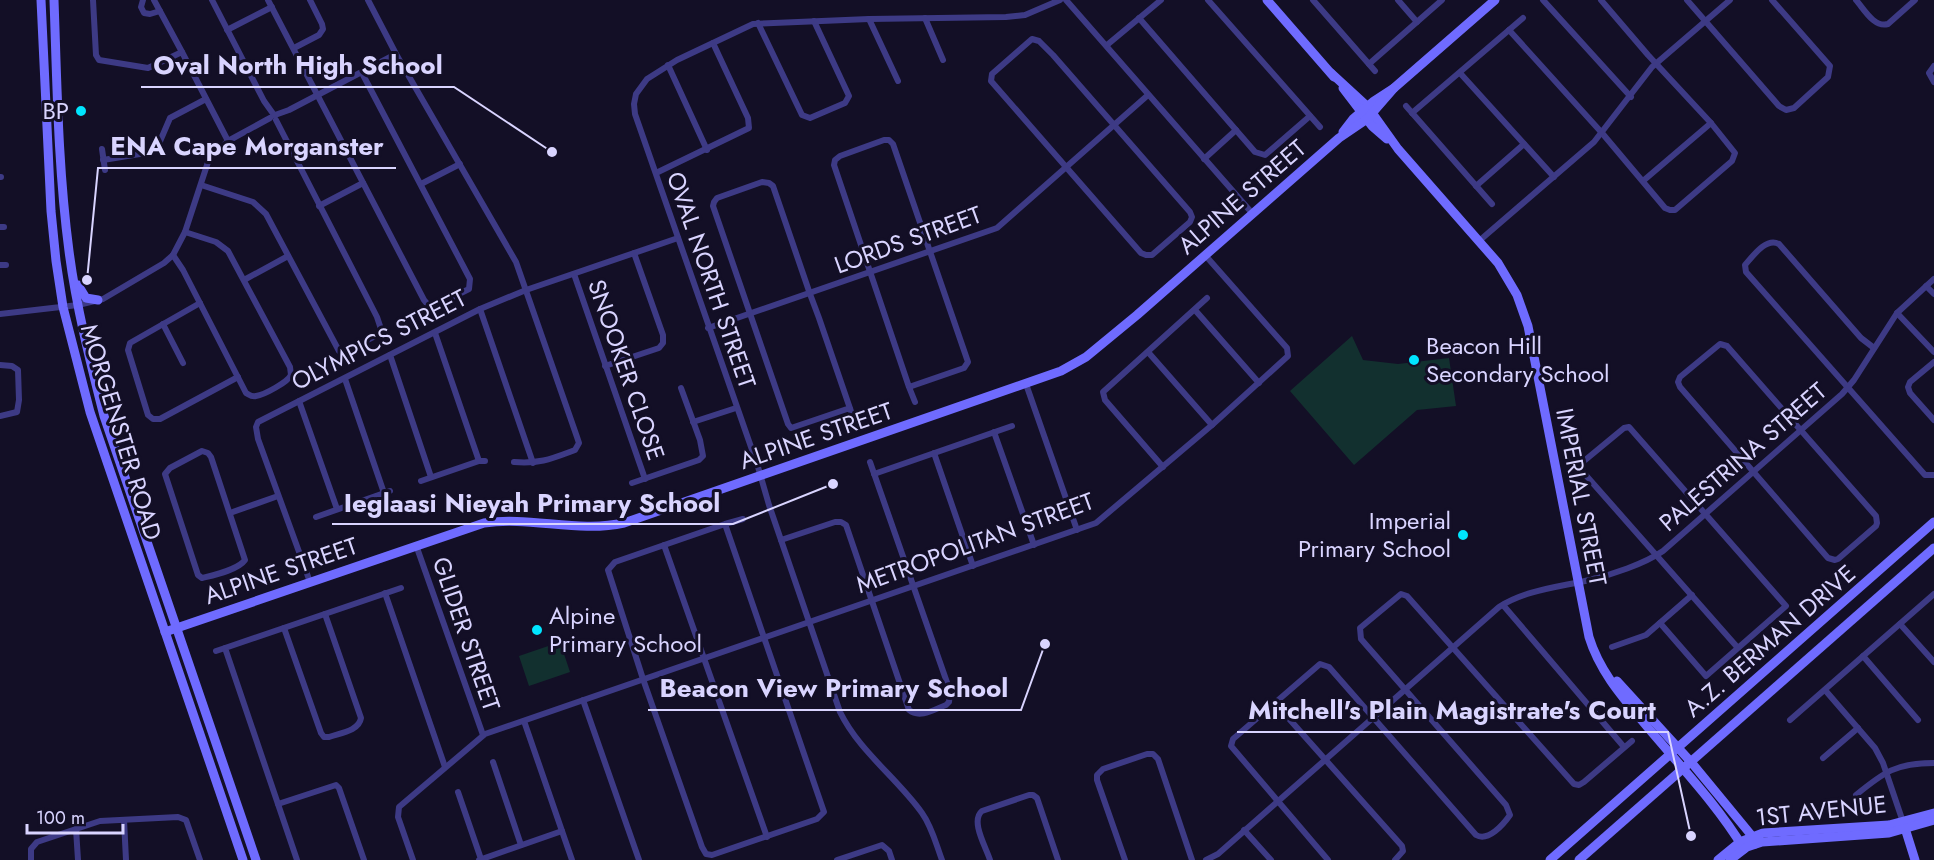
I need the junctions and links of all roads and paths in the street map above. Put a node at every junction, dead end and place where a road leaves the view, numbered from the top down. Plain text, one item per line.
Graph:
1 (41, 0) edge
2 (54, 0) edge
3 (93, 0) edge
4 (144, 0) edge
5 (154, 0) edge
6 (212, 0) edge
7 (310, 0) edge
8 (368, 0) edge
9 (1060, 0) edge
10 (1066, 0) edge
11 (1161, 0) edge
12 (1208, 0) edge
13 (1267, 0) edge
14 (1313, 0) edge
15 (1398, 0) edge
16 (1442, 0) edge
17 (1495, 0) edge
18 (1543, 0) edge
19 (1601, 0) edge
20 (1687, 0) edge
21 (1730, 0) edge
22 (1772, 0) edge
23 (1856, 0) edge
24 (1915, 0) edge
25 (270, 3) edge
26 (160, 11) junction
27 (925, 18) junction
28 (1139, 18) junction
29 (1523, 18) dead end
30 (869, 19) junction
31 (814, 21) junction
32 (1417, 22) junction
33 (1706, 22) junction
34 (758, 23) junction
35 (227, 30) junction
36 (1509, 30) junction
37 (713, 43) junction
38 (1107, 45) junction
39 (294, 48) junction
40 (182, 52) junction
41 (396, 54) junction
42 (943, 60) dead end
43 (1369, 64) junction
44 (1656, 64) junction
45 (668, 65) junction
46 (1934, 66) edge
47 (1375, 71) dead end
48 (1460, 72) junction
49 (362, 73) junction
50 (898, 81) dead end
51 (1934, 82) edge
52 (317, 95) junction
53 (1148, 95) junction
54 (1631, 97) junction
55 (206, 99) junction
56 (1406, 106) dead end
57 (1367, 113) junction
58 (1413, 113) junction
59 (1310, 116) junction
60 (273, 118) junction
61 (1711, 123) junction
62 (1114, 126) junction
63 (1320, 127) dead end
64 (1236, 130) junction
65 (1602, 133) junction
66 (228, 141) junction
67 (1524, 144) junction
68 (102, 149) dead end
69 (707, 150) junction
70 (1204, 159) junction
71 (103, 160) junction
72 (460, 164) junction
73 (1065, 167) junction
74 (105, 170) dead end
75 (656, 173) junction
76 (1554, 177) junction
77 (1643, 181) junction
78 (363, 183) junction
79 (421, 184) junction
80 (201, 185) junction
81 (1476, 186) junction
82 (1492, 204) dead end
83 (319, 206) junction
84 (1252, 213) junction
85 (185, 232) junction
86 (678, 238) junction
87 (1479, 241) junction
88 (931, 252) junction
89 (634, 253) junction
90 (173, 255) junction
91 (1205, 255) junction
92 (288, 256) junction
93 (71, 263) junction
94 (871, 273) junction
95 (574, 274) junction
96 (1934, 279) edge
97 (244, 280) junction
98 (1926, 286) junction
99 (526, 290) junction
100 (810, 294) junction
101 (1934, 294) edge
102 (1207, 298) dead end
103 (98, 300) junction
104 (200, 303) junction
105 (78, 305) junction
106 (63, 307) junction
107 (480, 309) junction
108 (1195, 310) junction
109 (1897, 313) junction
110 (0, 314) edge
111 (749, 315) junction
112 (163, 324) junction
113 (708, 328) junction
114 (435, 333) junction
115 (1874, 348) junction
116 (1148, 352) junction
117 (1934, 352) edge
118 (390, 355) junction
119 (1934, 362) edge
120 (183, 363) dead end
121 (0, 365) edge
122 (605, 366) junction
123 (238, 377) junction
124 (345, 379) junction
125 (1260, 383) junction
126 (1026, 384) junction
127 (909, 387) junction
128 (1848, 387) junction
129 (681, 388) dead end
130 (299, 401) junction
131 (915, 402) dead end
132 (736, 408) junction
133 (850, 408) junction
134 (0, 416) edge
135 (1934, 420) edge
136 (693, 422) junction
137 (855, 423) dead end
138 (1212, 425) junction
139 (1012, 426) dead end
140 (1801, 430) junction
141 (994, 432) junction
142 (934, 453) junction
143 (514, 462) dead end
144 (870, 462) dead end
145 (533, 464) junction
146 (1163, 466) junction
147 (1753, 472) junction
148 (874, 474) junction
149 (760, 476) junction
150 (1932, 476) edge
151 (431, 477) junction
152 (645, 479) junction
153 (421, 480) dead end
154 (632, 483) dead end
155 (278, 496) junction
156 (337, 510) junction
157 (230, 513) junction
158 (1705, 514) junction
159 (316, 517) dead end
160 (743, 519) dead end
161 (1934, 522) edge
162 (726, 524) junction
163 (1077, 530) junction
164 (781, 540) junction
165 (416, 545) junction
166 (664, 545) junction
167 (1034, 545) junction
168 (1934, 548) edge
169 (1656, 556) junction
170 (973, 566) junction
171 (310, 582) junction
172 (1578, 582) junction
173 (913, 586) junction
174 (401, 588) dead end
175 (385, 593) junction
176 (1934, 594) edge
177 (1692, 595) junction
178 (872, 600) junction
179 (1503, 605) junction
180 (324, 614) junction
181 (809, 623) junction
182 (1660, 623) junction
183 (1900, 624) junction
184 (176, 628) junction
185 (284, 628) junction
186 (165, 632) junction
187 (765, 638) junction
188 (1452, 647) junction
189 (1612, 647) dead end
190 (225, 648) junction
191 (1738, 648) junction
192 (216, 651) dead end
193 (1863, 656) junction
194 (704, 658) junction
195 (1934, 662) edge
196 (643, 679) junction
197 (1405, 689) junction
198 (1825, 690) junction
199 (584, 700) junction
200 (1275, 702) junction
201 (1373, 716) junction
202 (1790, 720) dead end
203 (1918, 720) dead end
204 (524, 721) junction
205 (1858, 728) junction
206 (483, 735) junction
207 (1632, 741) dead end
208 (1624, 747) junction
209 (1674, 751) junction
210 (1823, 758) dead end
211 (1325, 759) junction
212 (493, 762) dead end
213 (1691, 762) junction
214 (1934, 763) edge
215 (445, 767) junction
216 (1683, 770) junction
217 (1885, 772) junction
218 (458, 792) dead end
219 (1856, 795) dead end
220 (1276, 802) junction
221 (278, 804) junction
222 (1934, 813) edge
223 (124, 820) junction
224 (1934, 820) edge
225 (1904, 826) junction
226 (76, 830) junction
227 (1244, 830) junction
228 (562, 831) junction
229 (766, 837) junction
230 (1754, 840) junction
231 (521, 845) junction
232 (1742, 845) junction
233 (31, 860) edge
234 (78, 860) edge
235 (126, 860) edge
236 (200, 860) edge
237 (243, 860) edge
238 (256, 860) edge
239 (297, 860) edge
240 (364, 860) edge
241 (413, 860) edge
242 (480, 860) edge
243 (572, 860) edge
244 (639, 860) edge
245 (837, 860) edge
246 (892, 860) edge
247 (942, 860) edge
248 (990, 860) edge
249 (1058, 860) edge
250 (1125, 860) edge
251 (1192, 860) edge
252 (1206, 860) edge
253 (1270, 860) edge
254 (1328, 860) edge
255 (1395, 860) edge
256 (1550, 860) edge
257 (1579, 860) edge
258 (1718, 860) edge
259 (1730, 860) edge
260 (1916, 860) edge

1 - 106 street, MORGENSTER ROAD
2 - 93 street, MORGENSTER ROAD
3 - 40 street
4 - 26 street
5 - 26 street
6 - 35 street
7 - 39 street
8 - 41 street
9 - 27 street
10 - 38 street
11 - 28 street
12 - 59 street
13 - 57 street, IMPERIAL STREET
14 - 43 street
15 - 32 street
16 - 32 street
17 - 57 street, ALPINE STREET
18 - 54 street
19 - 44 street
20 - 33 street
21 - 33 street
22 - 33 street
23 - 24 street
25 - 35 street
25 - 39 street
26 - 40 street
27 - 30 street
27 - 42 street
28 - 38 street
28 - 64 street
29 - 36 street
30 - 31 street
30 - 50 street
31 - 34 street
31 - 34 street
32 - 43 street
33 - 44 street
34 - 37 street
35 - 60 street
36 - 48 street
36 - 65 street
37 - 45 street
37 - 69 street
38 - 53 street
39 - 52 street
40 - 55 street
41 - 49 street
41 - 72 street
43 - 47 street
44 - 54 street
44 - 61 street
45 - 69 street
45 - 75 street, OVAL NORTH STREET
46 - 51 street
48 - 58 street
48 - 67 street
49 - 52 street
49 - 79 street
52 - 60 street
52 - 78 street
53 - 62 street, LORDS STREET
53 - 70 street
54 - 65 street
55 - 66 street
55 - 71 street
56 - 58 street
57 - 84 street, ALPINE STREET
57 - 87 street, IMPERIAL STREET
58 - 81 street
59 - 63 street
59 - 64 street
60 - 66 street
60 - 83 street
61 - 77 street
61 - 77 street
62 - 73 street, LORDS STREET
62 - 73 street
62 - 73 street
64 - 70 street
65 - 76 street
65 - 77 street
66 - 80 street
67 - 76 street
67 - 81 street
68 - 71 street
69 - 75 street
70 - 84 street
71 - 74 street
72 - 79 street
72 - 99 street
73 - 88 street, LORDS STREET
75 - 86 street, OVAL NORTH STREET
76 - 87 street
78 - 79 street
78 - 83 street
80 - 85 street
80 - 92 street
81 - 82 street
83 - 92 street
84 - 91 street, ALPINE STREET
85 - 90 street
85 - 97 street
86 - 89 street, OLYMPICS STREET
86 - 113 street, OVAL NORTH STREET
87 - 172 street, IMPERIAL STREET
88 - 94 street, LORDS STREET
88 - 94 street
88 - 127 street
89 - 95 street, OLYMPICS STREET
89 - 122 street
90 - 103 street
90 - 104 street
91 - 125 street, METROPOLITAN STREET
91 - 126 street, ALPINE STREET
92 - 97 street
93 - 103 street
93 - 105 street, MORGENSTER ROAD
94 - 100 street, LORDS STREET
94 - 127 street
95 - 99 street, OLYMPICS STREET
95 - 122 street, SNOOKER CLOSE
96 - 98 street, PALESTRINA STREET
97 - 123 street
98 - 101 street
98 - 109 street, PALESTRINA STREET
99 - 107 street, OLYMPICS STREET
99 - 145 street
100 - 111 street, LORDS STREET
100 - 111 street
100 - 133 street
102 - 108 street
103 - 105 street
104 - 112 street
104 - 123 street
105 - 106 street
105 - 184 street, MORGENSTER ROAD
106 - 110 street
106 - 186 street, MORGENSTER ROAD
107 - 114 street, OLYMPICS STREET
107 - 145 street
108 - 116 street
108 - 125 street
109 - 115 street, PALESTRINA STREET
109 - 117 street
111 - 113 street, LORDS STREET
111 - 133 street
112 - 120 street
112 - 123 street
113 - 132 street, OVAL NORTH STREET
114 - 118 street, OLYMPICS STREET
114 - 151 street
115 - 128 street, PALESTRINA STREET
115 - 128 street
116 - 138 street
116 - 146 street
118 - 124 street, OLYMPICS STREET
118 - 151 street
119 - 135 street
121 - 134 street
122 - 152 street, SNOOKER CLOSE
124 - 130 street, OLYMPICS STREET
124 - 156 street
125 - 138 street, METROPOLITAN STREET
126 - 149 street, ALPINE STREET
126 - 163 street
127 - 131 street
128 - 140 street, PALESTRINA STREET
128 - 150 street
129 - 136 street
130 - 155 street, OLYMPICS STREET
130 - 156 street
132 - 136 street
132 - 149 street, OVAL NORTH STREET
133 - 137 street
136 - 152 street
138 - 146 street, METROPOLITAN STREET
139 - 141 street
140 - 147 street, PALESTRINA STREET
140 - 147 street
140 - 147 street
141 - 142 street
141 - 167 street
142 - 148 street
142 - 170 street
143 - 145 street
144 - 148 street
146 - 163 street, METROPOLITAN STREET
147 - 158 street, PALESTRINA STREET
148 - 173 street
149 - 164 street, OVAL NORTH STREET
149 - 165 street, ALPINE STREET
151 - 153 street
152 - 154 street
155 - 157 street
155 - 171 street, OLYMPICS STREET
156 - 159 street
157 - 157 street
158 - 169 street, PALESTRINA STREET
158 - 169 street
158 - 191 street
160 - 162 street
161 - 209 street, A.Z. BERMAN DRIVE
162 - 166 street
162 - 187 street
163 - 167 street, METROPOLITAN STREET
164 - 178 street
164 - 181 street, OVAL NORTH STREET
165 - 171 street, ALPINE STREET
165 - 206 street, GLIDER STREET
166 - 194 street
166 - 196 street
167 - 170 street, METROPOLITAN STREET
168 - 213 street, A.Z. BERMAN DRIVE
169 - 172 street, PALESTRINA STREET
169 - 177 street
170 - 173 street, METROPOLITAN STREET
171 - 184 street, ALPINE STREET
172 - 179 street, PALESTRINA STREET
172 - 209 street, IMPERIAL STREET
173 - 178 street, METROPOLITAN STREET
173 - 178 street
174 - 175 street
175 - 180 street
175 - 215 street
176 - 183 street
177 - 182 street
177 - 191 street
178 - 181 street, METROPOLITAN STREET
179 - 188 street, PALESTRINA STREET
179 - 208 street
180 - 185 street
180 - 185 street
181 - 187 street, METROPOLITAN STREET
181 - 247 street, OVAL NORTH STREET
182 - 189 street
182 - 191 street
183 - 193 street
183 - 195 street
184 - 186 street, ALPINE STREET
184 - 238 street, MORGENSTER ROAD
185 - 190 street
186 - 237 street, MORGENSTER ROAD
187 - 194 street, METROPOLITAN STREET
187 - 229 street
188 - 197 street, PALESTRINA STREET
188 - 197 street
188 - 208 street
190 - 192 street
190 - 221 street
193 - 198 street
193 - 203 street
194 - 196 street, METROPOLITAN STREET
194 - 229 street
196 - 199 street, METROPOLITAN STREET
196 - 229 street
197 - 201 street, PALESTRINA STREET
197 - 201 street
198 - 202 street
198 - 205 street
199 - 204 street, METROPOLITAN STREET
199 - 244 street
200 - 201 street
200 - 211 street
200 - 220 street
201 - 211 street, PALESTRINA STREET
204 - 206 street, METROPOLITAN STREET
204 - 228 street
205 - 210 street
205 - 217 street
206 - 215 street
207 - 208 street
209 - 213 street
209 - 216 street
209 - 256 street, A.Z. BERMAN DRIVE
211 - 220 street, PALESTRINA STREET
211 - 255 street
212 - 231 street
213 - 216 street, A.Z. BERMAN DRIVE
213 - 230 street
214 - 217 street
215 - 241 street
216 - 232 street
216 - 257 street, A.Z. BERMAN DRIVE
217 - 219 street
217 - 225 street
218 - 242 street
220 - 227 street, PALESTRINA STREET
220 - 254 street
221 - 239 street
221 - 240 street
222 - 225 street, 1ST AVENUE
223 - 226 street
223 - 235 street
223 - 236 street
224 - 225 street, 1ST AVENUE
225 - 230 street, 1ST AVENUE
225 - 260 street
226 - 233 street
226 - 234 street
227 - 252 street, PALESTRINA STREET
227 - 253 street
228 - 231 street
228 - 243 street
230 - 232 street, 1ST AVENUE
231 - 242 street
232 - 258 street, 1ST AVENUE
232 - 259 street, 1ST AVENUE
245 - 246 street
248 - 249 street
250 - 251 street

